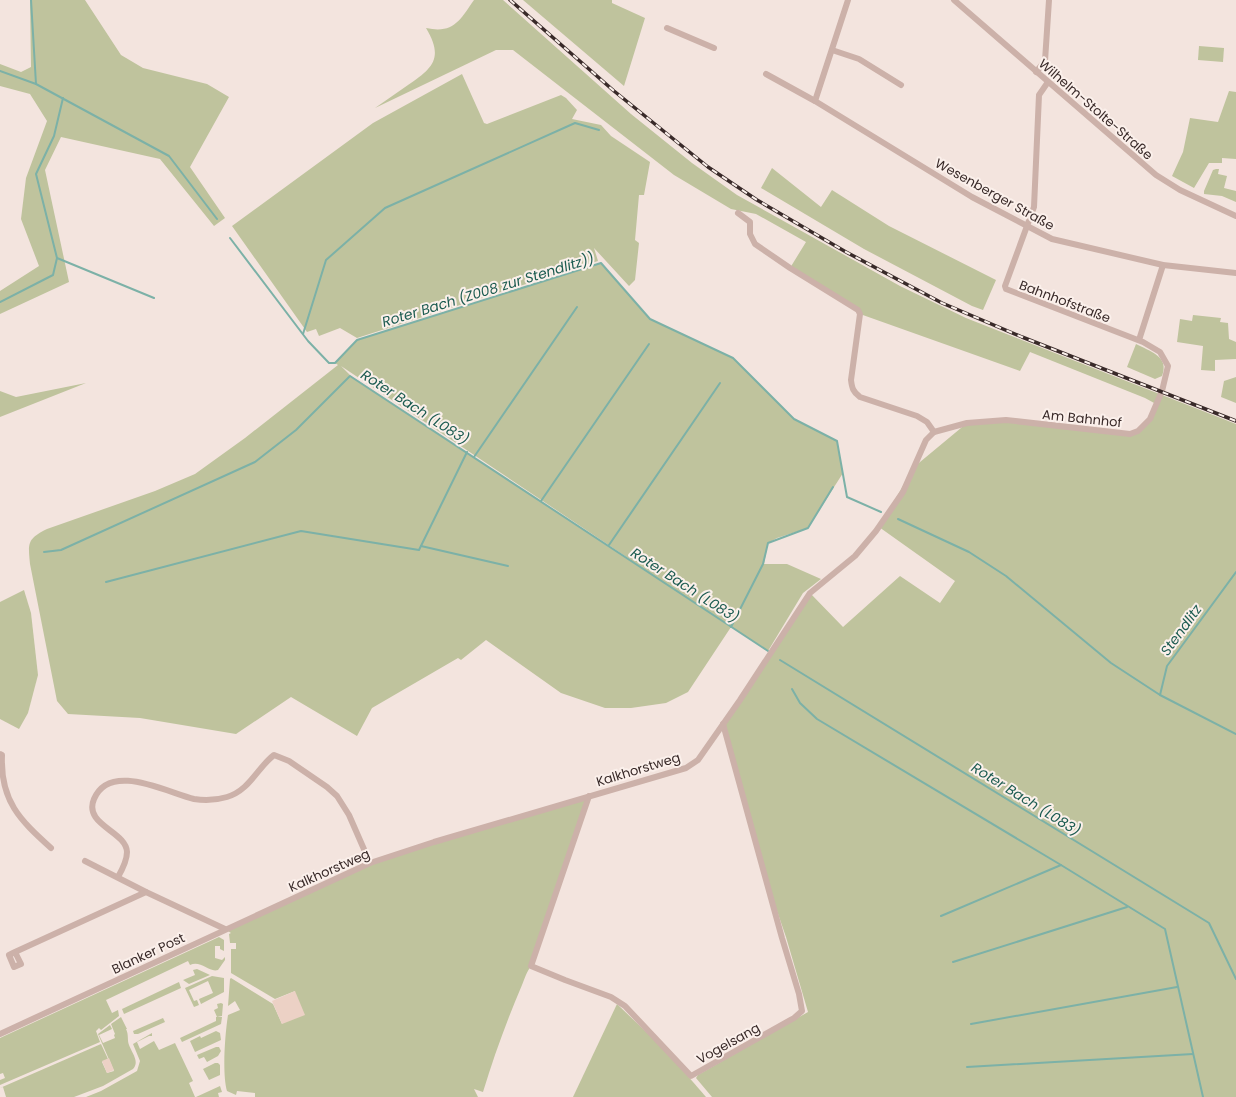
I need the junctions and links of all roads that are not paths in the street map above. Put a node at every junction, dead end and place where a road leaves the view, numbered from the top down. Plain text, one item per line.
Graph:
1 (848, 0) edge
2 (954, 0) edge
3 (1049, 0) edge
4 (667, 28) dead end
5 (714, 48) dead end
6 (832, 50) junction
7 (1036, 72) junction
8 (766, 74) dead end
9 (1048, 82) junction
10 (901, 86) dead end
11 (816, 101) junction
12 (738, 213) dead end
13 (1236, 216) edge
14 (1028, 228) junction
15 (1163, 265) junction
16 (1236, 273) edge
17 (1139, 340) junction
18 (934, 432) junction
19 (723, 724) junction
20 (1, 754) edge
21 (589, 796) junction
22 (51, 848) dead end
23 (85, 860) dead end
24 (370, 863) junction
25 (118, 877) junction
26 (146, 892) junction
27 (225, 929) junction
28 (16, 952) dead end
29 (0, 1034) edge

1 - 6 street
2 - 7 street, Wilhelm-Stolte-Straße
3 - 7 street
4 - 5 street
6 - 10 street
6 - 11 street
7 - 9 street, Wilhelm-Stolte-Straße
8 - 11 street, Wesenberger Straße
9 - 13 street, Wilhelm-Stolte-Straße
9 - 14 street, Bahnhofstraße
11 - 14 street, Wesenberger Straße
12 - 18 street
14 - 15 street, Wesenberger Straße
14 - 17 street, Bahnhofstraße
15 - 16 street, Wesenberger Straße
15 - 17 street
17 - 18 street, Am Bahnhof
18 - 19 street, Kalkhorstweg
19 - 21 street, Kalkhorstweg
19 - 21 street, Vogelsang
20 - 22 street
21 - 24 street, Kalkhorstweg
23 - 25 street, Blanker Post
24 - 25 street
24 - 27 street, Kalkhorstweg
25 - 26 street, Blanker Post
26 - 27 street, Blanker Post
26 - 28 street
27 - 29 street, Blanker Post

